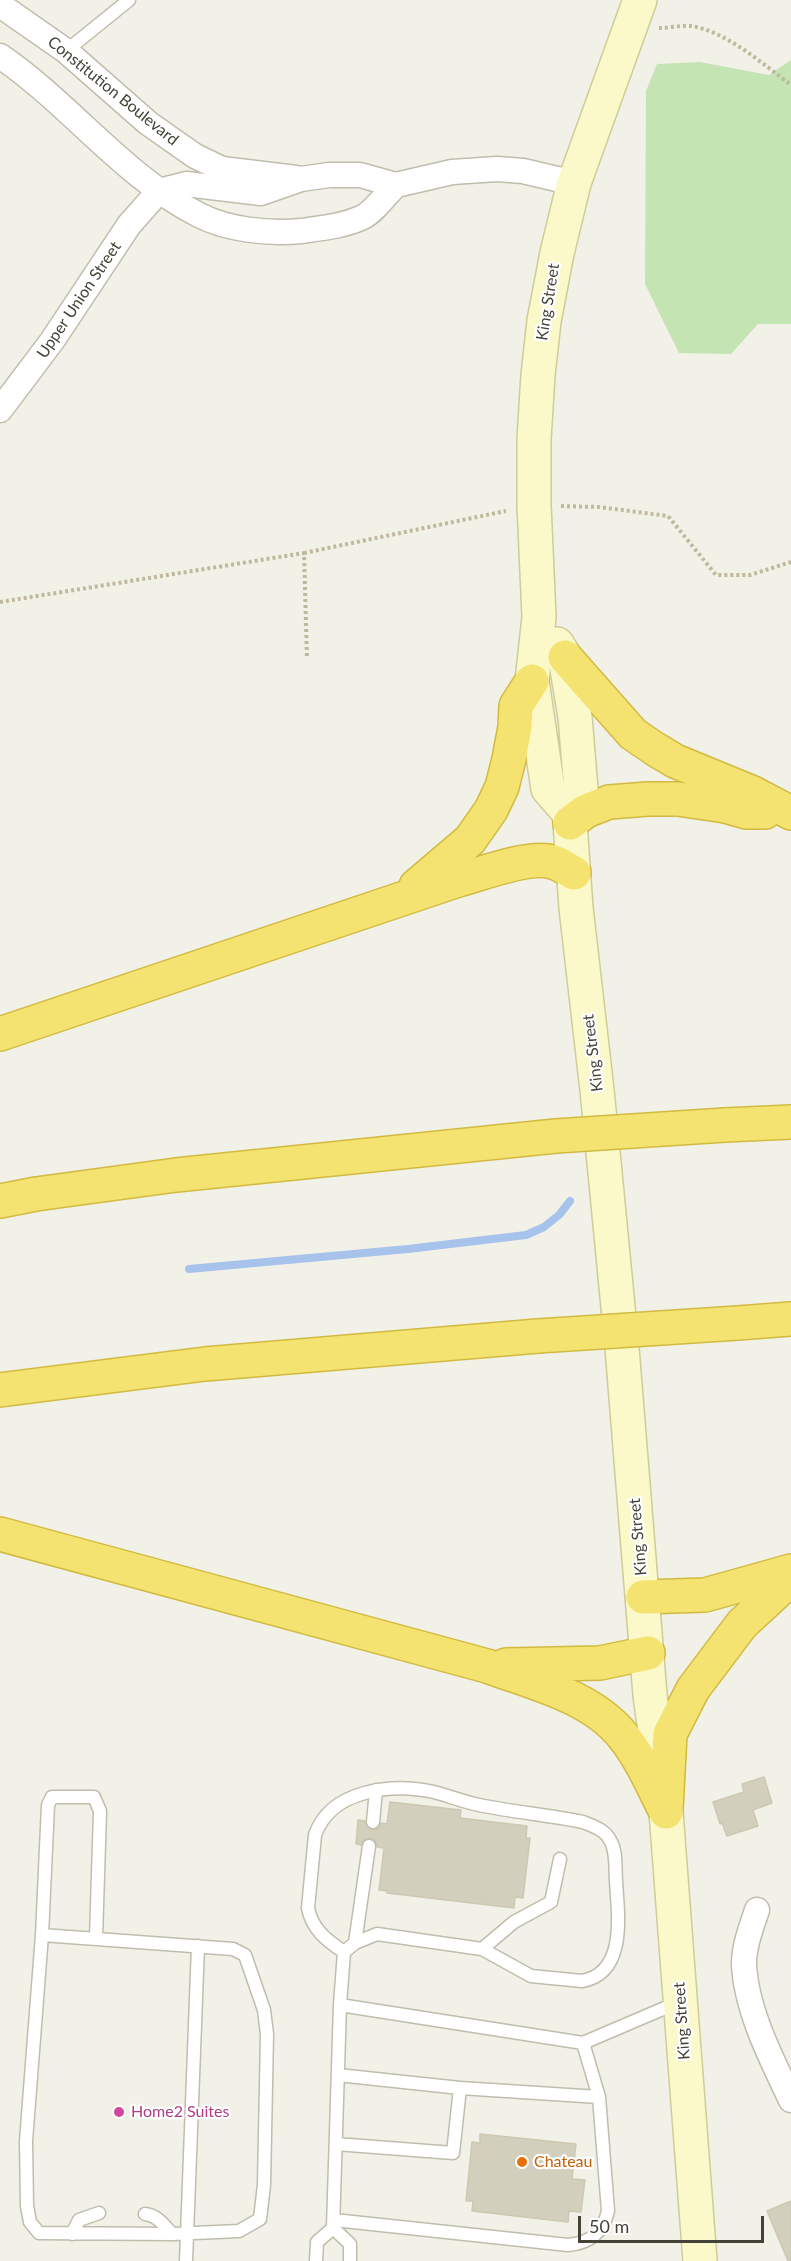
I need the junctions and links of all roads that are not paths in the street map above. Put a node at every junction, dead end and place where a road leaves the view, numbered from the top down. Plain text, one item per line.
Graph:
1 (129, 0) edge
2 (0, 5) edge
3 (634, 15) edge
4 (66, 51) junction
5 (0, 56) edge
6 (301, 179) junction
7 (574, 183) junction
8 (396, 185) junction
9 (159, 191) junction
10 (0, 410) edge
11 (539, 617) junction
12 (565, 657) junction
13 (532, 681) junction
14 (788, 812) edge
15 (570, 818) junction
16 (574, 873) junction
17 (401, 899) junction
18 (0, 1034) edge
19 (791, 1122) edge
20 (0, 1201) edge
21 (791, 1319) edge
22 (0, 1390) edge
23 (0, 1534) edge
24 (791, 1571) edge
25 (791, 1582) edge
26 (643, 1597) junction
27 (648, 1653) junction
28 (486, 1666) junction
29 (376, 1790) junction
30 (666, 1812) junction
31 (373, 1822) dead end
32 (369, 1846) dead end
33 (560, 1859) dead end
34 (757, 1910) dead end
35 (42, 1935) junction
36 (96, 1938) junction
37 (354, 1943) junction
38 (198, 1946) junction
39 (482, 1949) junction
40 (344, 1952) junction
41 (680, 2001) junction
42 (340, 2005) junction
43 (583, 2043) junction
44 (338, 2075) junction
45 (460, 2088) junction
46 (599, 2097) junction
47 (791, 2100) edge
48 (336, 2144) junction
49 (99, 2213) dead end
50 (144, 2214) dead end
51 (333, 2224) junction
52 (186, 2233) junction
53 (72, 2234) junction
54 (172, 2234) junction
55 (186, 2261) edge
56 (316, 2261) edge
57 (350, 2261) edge
58 (700, 2261) edge

1 - 4 lane
2 - 4 street, Constitution Boulevard
3 - 7 main road, King Street
4 - 6 street, Constitution Boulevard
5 - 9 street
6 - 8 street
6 - 9 street
7 - 8 street
7 - 11 main road, King Street
8 - 9 street
9 - 10 street, Upper Union Street
11 - 12 main road, King Street
11 - 13 main road, King Street
12 - 14 highway
12 - 15 main road, King Street
13 - 15 main road, King Street
13 - 17 highway
14 - 15 highway
15 - 16 main road, King Street
16 - 17 highway
16 - 26 main road, King Street
17 - 18 highway
19 - 20 highway, bridge
21 - 22 highway, bridge
23 - 28 highway
24 - 26 highway
25 - 30 highway
26 - 27 main road, King Street
27 - 28 highway
27 - 30 main road, King Street
28 - 30 highway
29 - 31 lane
29 - 39 lane
29 - 40 lane
30 - 41 main road, King Street
32 - 37 lane
33 - 39 lane
34 - 47 street
35 - 36 lane
35 - 36 lane
35 - 53 lane
36 - 38 lane
37 - 39 lane
37 - 40 lane
38 - 52 lane
38 - 52 lane
40 - 42 lane
41 - 43 lane
41 - 58 main road, King Street
42 - 43 lane
42 - 44 lane
43 - 46 lane
44 - 45 lane
44 - 48 lane
45 - 46 lane
45 - 48 lane
46 - 51 lane
48 - 51 lane
49 - 53 lane
50 - 54 lane
51 - 56 lane
51 - 57 lane
52 - 54 lane
52 - 55 lane
53 - 54 lane

